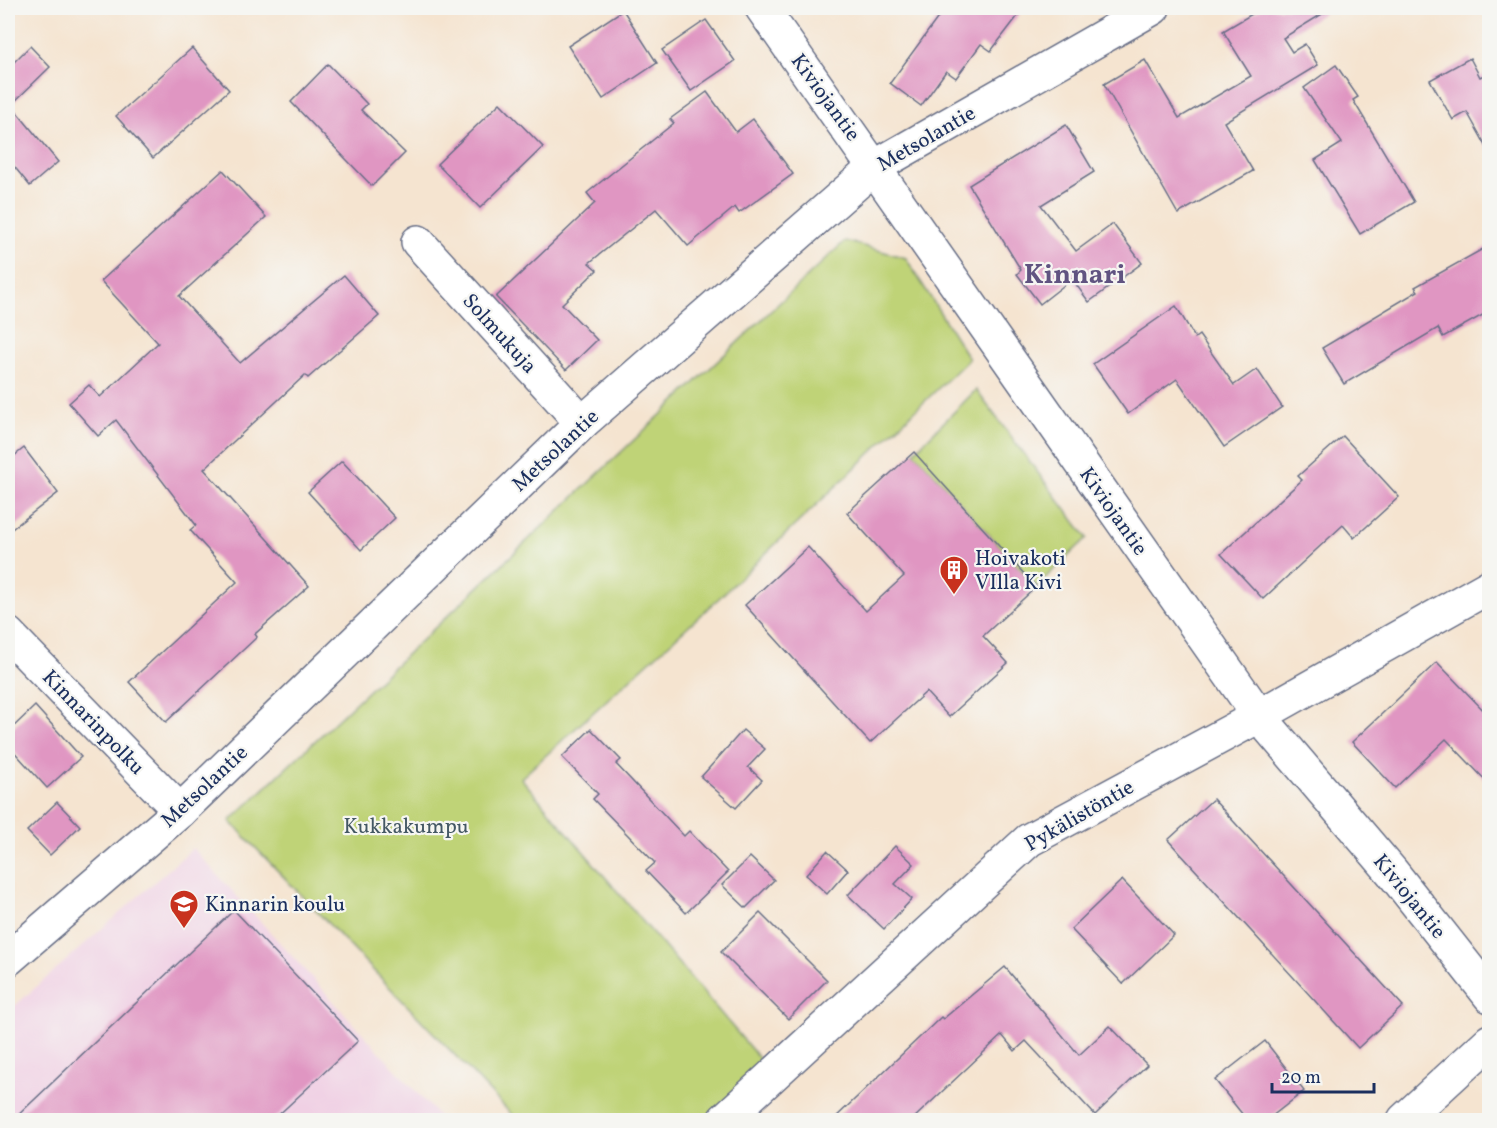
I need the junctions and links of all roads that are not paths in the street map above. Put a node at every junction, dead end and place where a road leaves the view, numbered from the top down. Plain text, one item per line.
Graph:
1 (762, 8) edge
2 (1153, 8) edge
3 (876, 166) junction
4 (418, 242) dead end
5 (582, 423) junction
6 (1490, 586) edge
7 (8, 634) edge
8 (1260, 716) junction
9 (180, 811) junction
10 (8, 959) edge
11 (1490, 996) edge
12 (1490, 1041) edge
13 (724, 1120) edge
14 (1404, 1120) edge

1 - 3 street, Kiviojantie
2 - 3 street, Metsolantie
3 - 5 street, Metsolantie
3 - 8 street, Kiviojantie
4 - 5 street, Solmukuja
5 - 9 street, Metsolantie
6 - 8 street, Pykälistöntie
7 - 9 street, Kinnarinpolku
8 - 11 street, Kiviojantie
8 - 13 street, Pykälistöntie
9 - 10 street, Metsolantie
12 - 14 street

